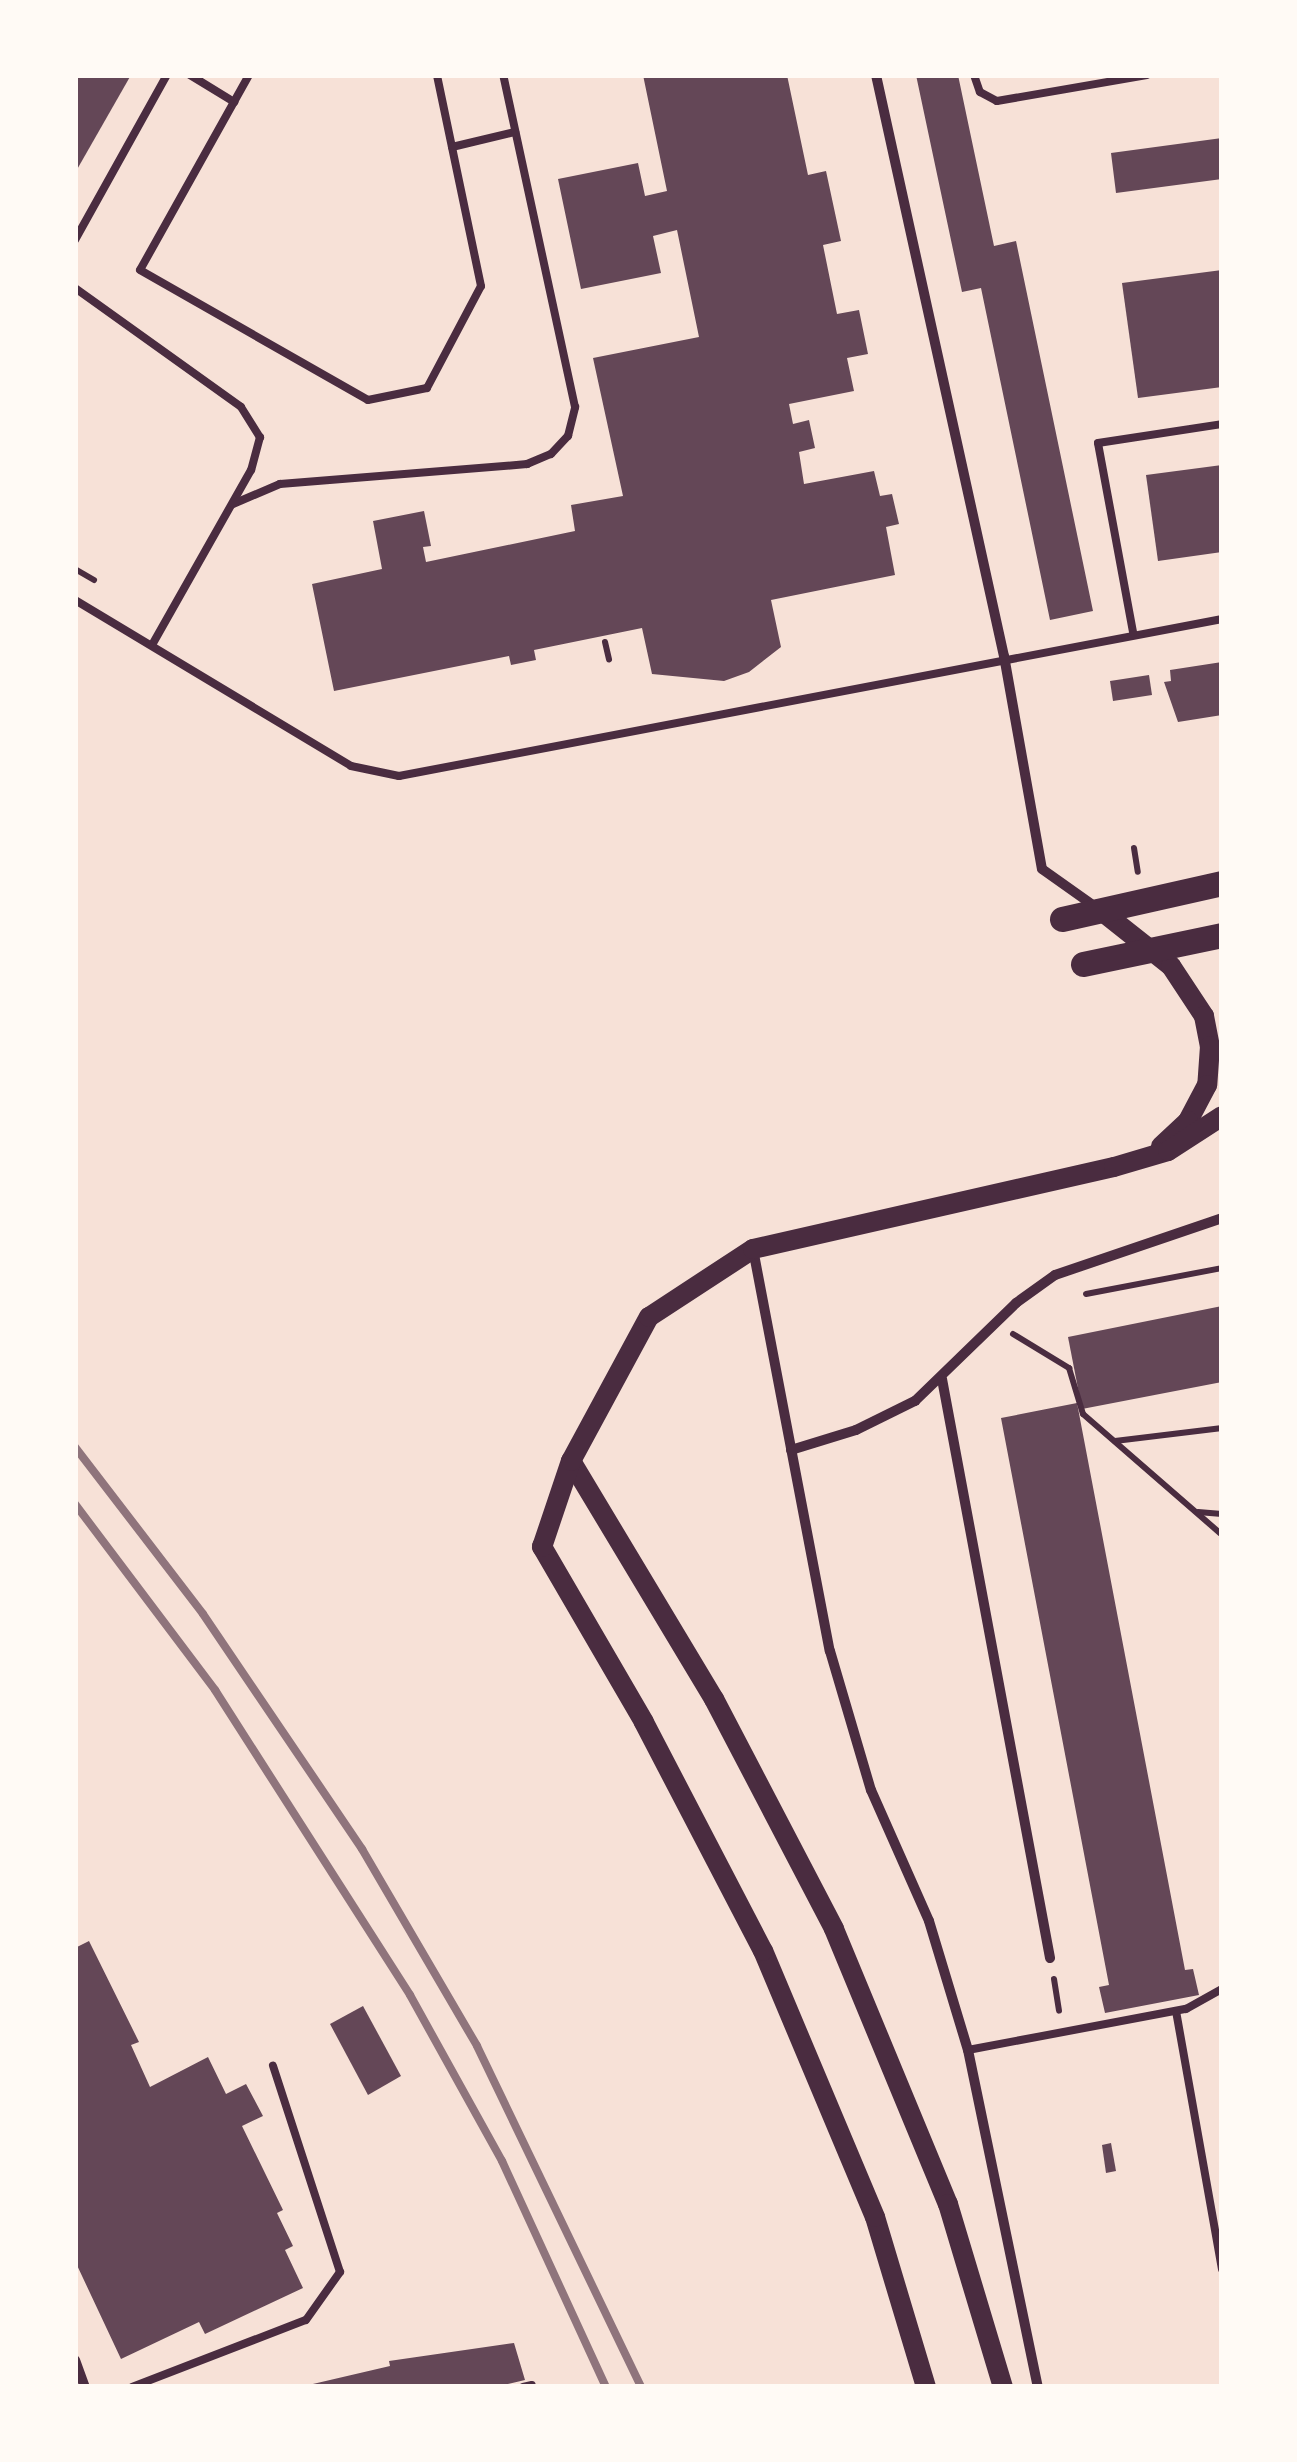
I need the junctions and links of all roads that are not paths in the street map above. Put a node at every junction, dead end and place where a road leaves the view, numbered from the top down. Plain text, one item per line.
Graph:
1 (167, 75) edge
2 (190, 75) edge
3 (249, 75) edge
4 (438, 75) edge
5 (503, 75) edge
6 (876, 75) edge
7 (974, 75) edge
8 (1148, 75) edge
9 (234, 102) junction
10 (515, 132) junction
11 (452, 147) junction
12 (75, 240) edge
13 (75, 288) edge
14 (1222, 424) edge
15 (232, 504) junction
16 (75, 600) edge
17 (1222, 619) edge
18 (1133, 632) junction
19 (152, 644) junction
20 (1004, 656) junction
21 (1222, 883) edge
22 (1099, 910) junction
23 (1062, 918) dead end
24 (1222, 935) edge
25 (1153, 948) junction
26 (1082, 964) dead end
27 (1222, 1116) edge
28 (1143, 1158) junction
29 (1222, 1218) edge
30 (754, 1249) junction
31 (942, 1379) junction
32 (791, 1450) junction
33 (571, 1461) junction
34 (1050, 1958) dead end
35 (1222, 1989) edge
36 (1176, 2010) junction
37 (968, 2050) junction
38 (273, 2066) dead end
39 (1222, 2268) edge
40 (75, 2360) edge
41 (84, 2387) edge
42 (132, 2387) edge
43 (926, 2387) edge
44 (1004, 2387) edge
45 (1038, 2387) edge

1 - 12 lane
2 - 9 lane
3 - 9 lane
4 - 11 lane
5 - 10 lane
6 - 20 street
7 - 8 lane
9 - 11 lane
10 - 11 lane
10 - 15 lane
13 - 15 lane
14 - 18 lane
15 - 19 lane
16 - 19 lane
17 - 18 lane
18 - 20 lane
19 - 20 lane
20 - 22 street
21 - 22 main road
22 - 23 main road
22 - 25 main road
24 - 25 main road
25 - 26 main road
25 - 28 main road
27 - 28 main road
28 - 30 main road
29 - 31 street
30 - 32 street
30 - 33 main road
31 - 32 street
31 - 34 street
32 - 37 street
33 - 43 main road
33 - 44 main road
35 - 36 lane
36 - 37 lane
36 - 39 lane
37 - 45 street
38 - 42 lane
40 - 41 street

